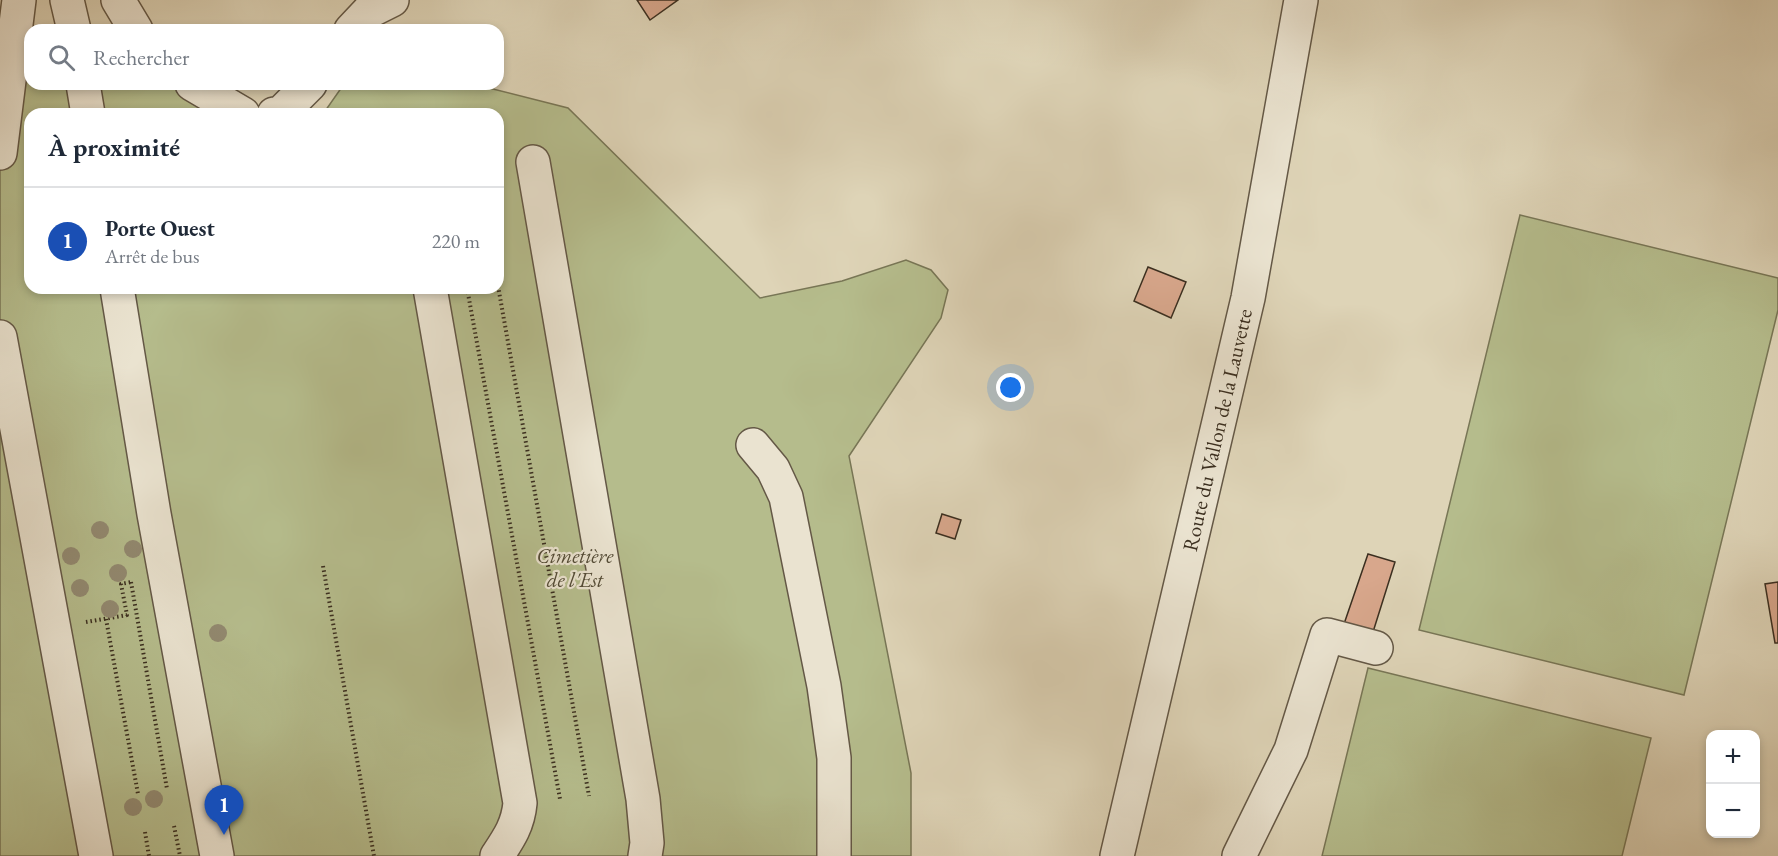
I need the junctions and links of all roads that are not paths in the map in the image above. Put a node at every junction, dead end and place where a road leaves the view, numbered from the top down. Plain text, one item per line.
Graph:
1 (19, 0) edge
2 (66, 0) edge
3 (118, 0) edge
4 (392, 0) edge
5 (1301, 0) edge
6 (72, 24) edge
7 (132, 24) edge
8 (357, 24) edge
9 (84, 90) edge
10 (202, 90) edge
11 (304, 90) edge
12 (87, 108) edge
13 (233, 108) edge
14 (285, 108) edge
15 (0, 153) edge
16 (532, 162) dead end
17 (118, 294) edge
18 (431, 294) edge
19 (0, 337) edge
20 (753, 445) dead end
21 (1376, 648) dead end
22 (96, 856) edge
23 (217, 856) edge
24 (497, 856) edge
25 (645, 856) edge
26 (834, 856) edge
27 (1118, 856) edge
28 (1239, 856) edge

1 - 15 street
2 - 6 street
3 - 7 street
4 - 8 street
5 - 27 street, Route du Vallon de la Lauvette
9 - 12 street
10 - 13 street
11 - 14 street
16 - 25 street
17 - 23 street
18 - 24 street
19 - 22 street
20 - 26 street
21 - 28 street

